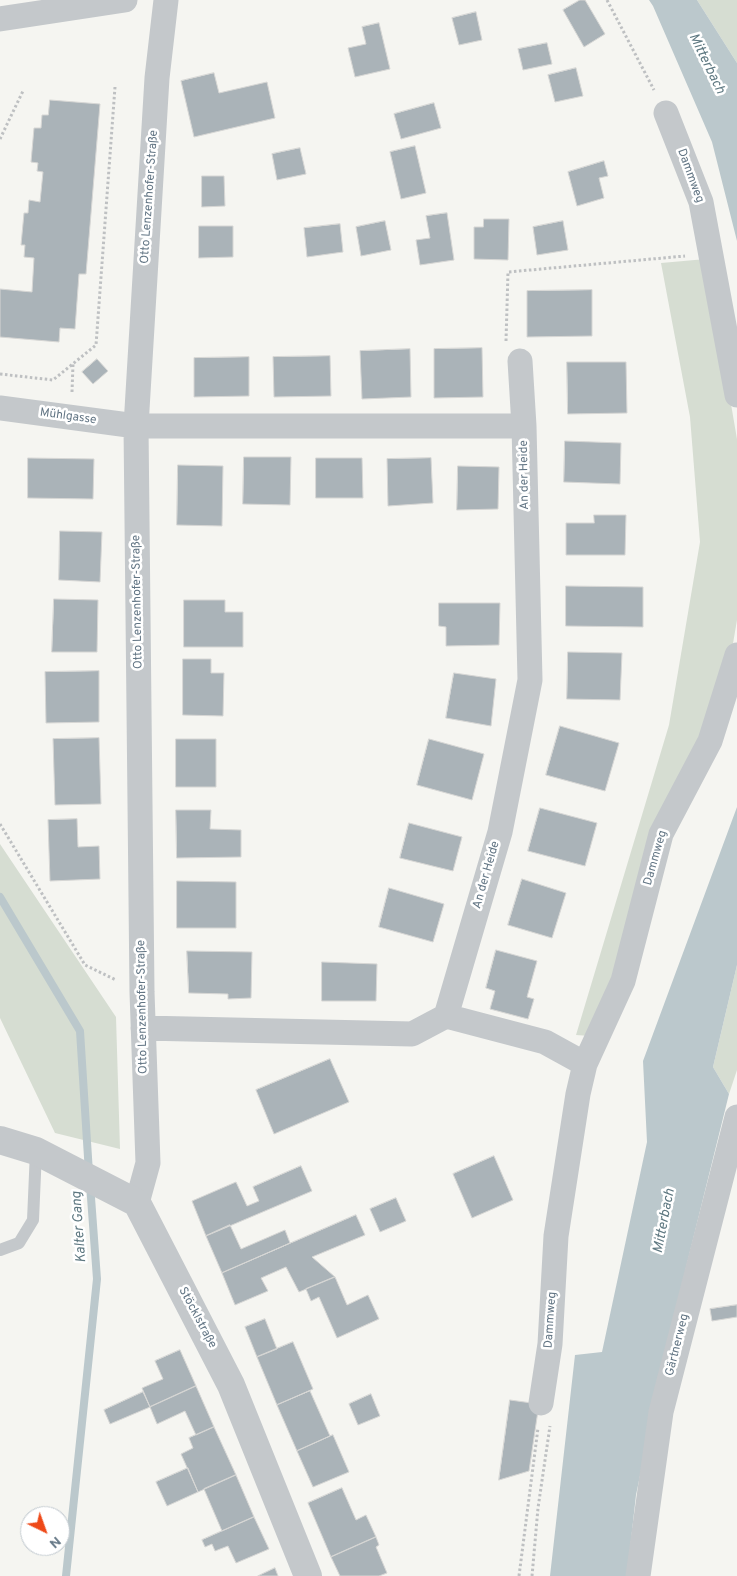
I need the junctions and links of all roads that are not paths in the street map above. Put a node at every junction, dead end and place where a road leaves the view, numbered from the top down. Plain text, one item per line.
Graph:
1 (125, 0) edge
2 (166, 0) edge
3 (0, 19) edge
4 (666, 113) road end
5 (520, 361) road end
6 (737, 395) edge
7 (0, 408) edge
8 (136, 426) junction
9 (524, 426) junction
10 (737, 655) edge
11 (446, 1016) junction
12 (143, 1028) junction
13 (585, 1064) junction
14 (737, 1117) edge
15 (0, 1140) edge
16 (36, 1151) junction
17 (137, 1204) junction
18 (0, 1250) edge
19 (541, 1403) road end
20 (308, 1576) edge
21 (638, 1576) edge

1 - 3 street
2 - 8 street, Otto Lenzenhofer-Straße
4 - 6 street, Dammweg
5 - 9 street, An der Heide
7 - 8 street, Mühlgasse
8 - 9 street, An der Heide
8 - 12 street, Otto Lenzenhofer-Straße
9 - 11 street, An der Heide
10 - 13 street, Dammweg
11 - 12 street
11 - 13 street
12 - 17 street, Otto Lenzenhofer-Straße
13 - 19 street, Dammweg
14 - 21 street, Gärtnerweg
15 - 16 street
16 - 17 street
16 - 18 lane
17 - 20 street, Stöcklstraße

